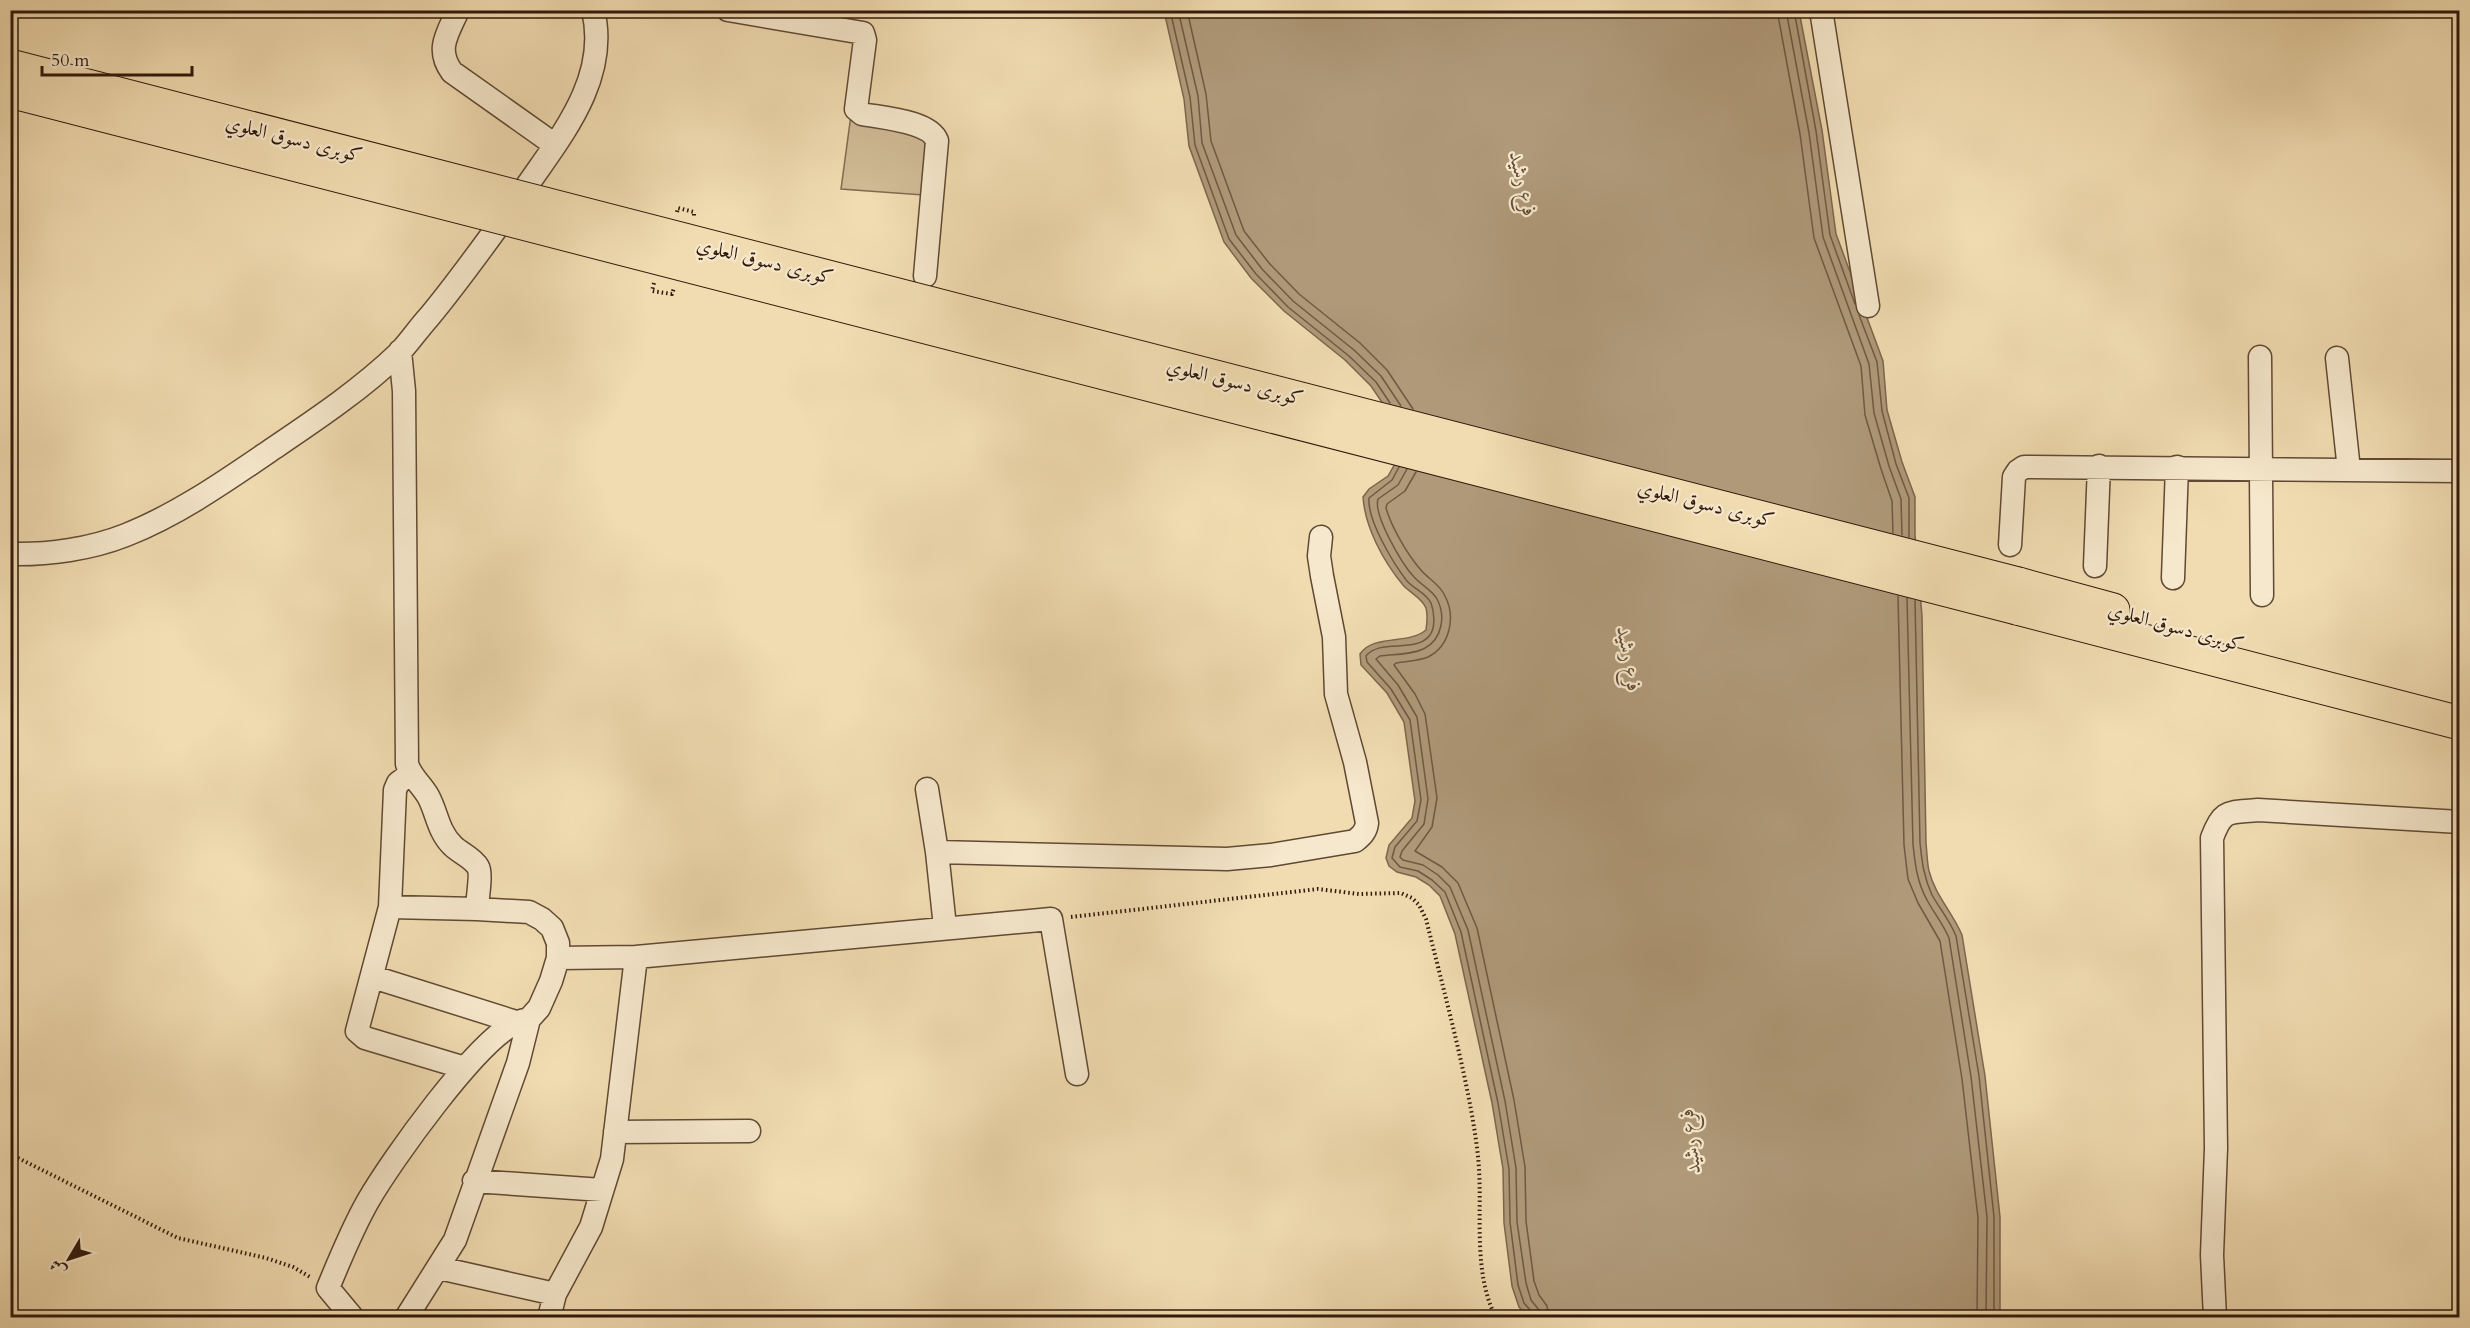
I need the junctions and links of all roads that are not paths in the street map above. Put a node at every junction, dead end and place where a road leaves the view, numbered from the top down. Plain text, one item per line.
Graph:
1 (458, 10) edge
2 (593, 10) edge
3 (728, 10) edge
4 (1821, 10) edge
5 (10, 66) edge
6 (10, 91) edge
7 (555, 145) junction
8 (925, 276) dead end
9 (1868, 306) dead end
10 (400, 351) junction
11 (2260, 357) dead end
12 (2337, 358) dead end
13 (2099, 466) junction
14 (2177, 467) junction
15 (2260, 468) junction
16 (2349, 470) junction
17 (2460, 471) edge
18 (1321, 537) dead end
19 (2010, 545) dead end
20 (10, 554) edge
21 (2095, 566) dead end
22 (2173, 578) dead end
23 (2262, 595) dead end
24 (2018, 596) junction
25 (2460, 701) edge
26 (2460, 723) edge
27 (410, 774) junction
28 (927, 789) dead end
29 (2460, 822) edge
30 (937, 852) junction
31 (390, 907) junction
32 (477, 909) junction
33 (945, 927) junction
34 (636, 957) junction
35 (558, 958) junction
36 (373, 977) junction
37 (523, 1021) junction
38 (465, 1068) junction
39 (1077, 1074) dead end
40 (749, 1131) dead end
41 (615, 1132) junction
42 (474, 1181) junction
43 (602, 1190) junction
44 (439, 1268) junction
45 (555, 1294) junction
46 (353, 1317) edge
47 (406, 1317) edge
48 (549, 1317) edge
49 (2215, 1317) edge

1 - 7 street
2 - 7 street
3 - 8 street
4 - 9 street
5 - 24 highway, كوبرى دسوق العلوي, bridge
6 - 24 highway, كوبرى دسوق العلوي, bridge
7 - 10 street
10 - 20 street
10 - 27 street
11 - 15 street
12 - 16 street
13 - 14 street
13 - 19 street
13 - 21 street
14 - 15 street
14 - 22 street
15 - 16 street
15 - 23 street
16 - 17 street
18 - 30 street
24 - 25 highway, كوبرى دسوق العلوي
24 - 26 highway, كوبرى دسوق العلوي
27 - 31 street
27 - 32 street
28 - 30 street
29 - 49 street
30 - 33 street
31 - 32 street
31 - 36 street
32 - 35 street
33 - 34 street
33 - 39 street
34 - 35 street
34 - 41 street
35 - 37 street
36 - 37 street
36 - 38 street
37 - 38 street
37 - 42 street
38 - 46 street
40 - 41 street
41 - 43 street
42 - 43 street
42 - 44 street
43 - 45 street
44 - 45 street
44 - 47 street
45 - 48 street

